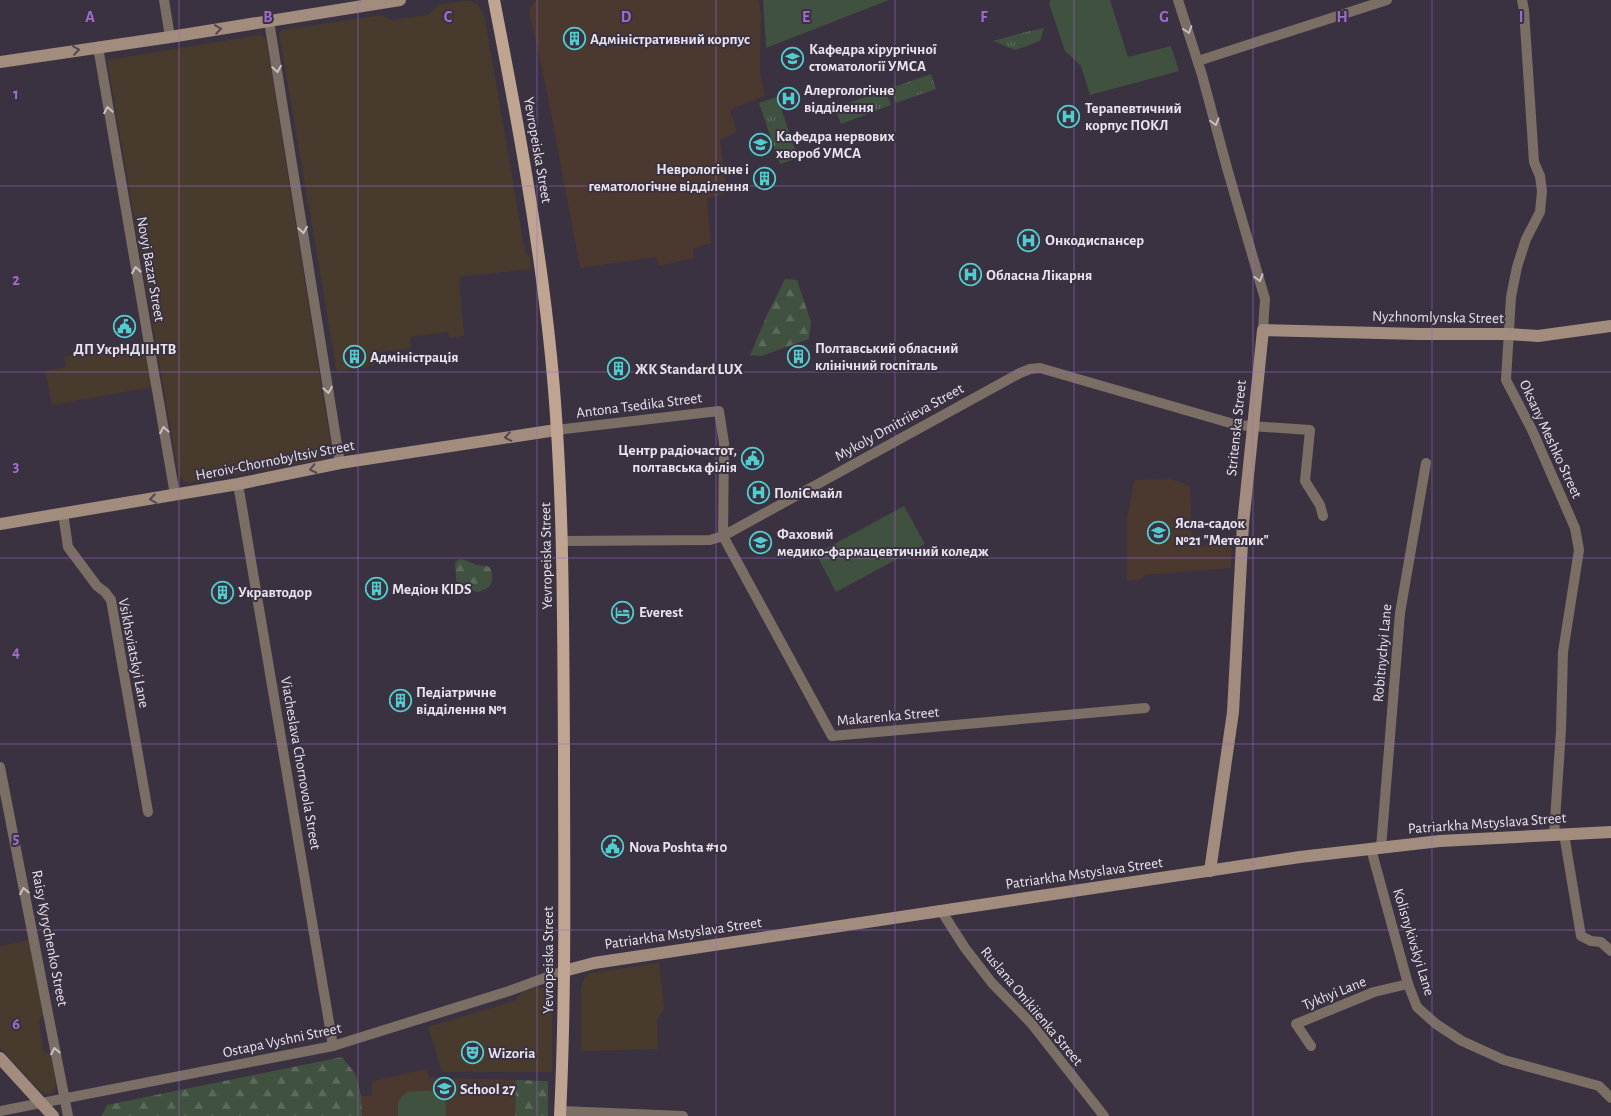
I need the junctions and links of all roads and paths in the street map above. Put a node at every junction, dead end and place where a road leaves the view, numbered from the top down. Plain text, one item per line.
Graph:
1 (164, 0) edge
2 (400, 0) edge
3 (494, 0) edge
4 (1178, 0) edge
5 (1387, 0) edge
6 (1522, 0) edge
7 (269, 21) junction
8 (170, 37) junction
9 (98, 47) junction
10 (1198, 61) junction
11 (0, 62) edge
12 (1611, 326) edge
13 (1263, 330) junction
14 (1509, 334) junction
15 (1253, 426) junction
16 (556, 430) junction
17 (340, 463) junction
18 (1426, 463) dead end
19 (238, 484) junction
20 (175, 495) junction
21 (63, 513) junction
22 (1323, 516) dead end
23 (0, 524) edge
24 (722, 536) junction
25 (562, 542) junction
26 (1145, 708) dead end
27 (0, 767) edge
28 (148, 812) dead end
29 (1611, 832) edge
30 (1559, 835) junction
31 (1376, 848) junction
32 (1210, 871) junction
33 (942, 912) junction
34 (1611, 951) edge
35 (564, 971) junction
36 (1408, 984) junction
37 (333, 1046) junction
38 (1311, 1046) dead end
39 (0, 1058) edge
40 (64, 1098) junction
41 (1611, 1098) edge
42 (42, 1102) junction
43 (0, 1111) edge
44 (561, 1114) edge
45 (53, 1116) edge
46 (68, 1116) edge
47 (683, 1116) edge
48 (1104, 1116) edge

1 - 8 street
2 - 7 main road
3 - 16 main road, Yevropeiska Street
4 -> 10 street, Stritenska Street
5 - 10 street
6 - 14 street, Oksany Meshko Street
8 -> 7 main road
7 -> 17 street
8 - 9 main road
11 -> 9 main road
20 -> 9 street, Novyi Bazar Street
10 -> 13 street, Stritenska Street
12 - 14 main road, Nyzhnomlynska Street
13 - 14 main road, Nyzhnomlynska Street
13 - 15 main road, Stritenska Street
14 - 30 street, Oksany Meshko Street
15 - 22 street, Mykoly Dmitriieva Street
15 - 24 street, Mykoly Dmitriieva Street
15 - 32 main road, Stritenska Street
16 -> 17 main road, Heroiv-Chornobyltsiv Street
16 - 24 street, Antona Tsedika Street
16 - 25 main road, Yevropeiska Street
17 -> 19 main road, Heroiv-Chornobyltsiv Street
18 - 31 street, Robitnychyi Lane
19 - 20 main road, Heroiv-Chornobyltsiv Street
19 - 37 street, Viacheslava Chornovola Street
20 -> 21 main road, Heroiv-Chornobyltsiv Street
21 - 23 main road, Heroiv-Chornobyltsiv Street
21 - 28 street, Vsikhsviatskyi Lane
24 - 25 street, Mykoly Dmitriieva Street
24 - 26 street, Makarenka Street
25 - 35 main road, Yevropeiska Street
40 -> 27 street, Raisy Kyrychenko Street
29 - 30 main road, Patriarkha Mstyslava Street
30 - 31 main road, Patriarkha Mstyslava Street
30 - 34 street, Oksany Meshko Street
31 - 32 main road, Patriarkha Mstyslava Street
31 - 36 street, Kolisnykivskyi Lane
32 - 33 main road, Patriarkha Mstyslava Street
33 - 35 main road, Patriarkha Mstyslava Street
33 - 48 street, Ruslana Onikiienka Street
35 - 37 street, Ostapa Vyshni Street
35 - 44 main road, Yevropeiska Street
36 - 38 street, Tykhyi Lane
36 - 41 street, Kolisnykivskyi Lane
37 - 40 street, Ostapa Vyshni Street
39 - 42 main road
40 - 42 street, Ostapa Vyshni Street
40 - 46 street, Raisy Kyrychenko Street
42 - 43 street, Ostapa Vyshni Street
42 - 45 main road
44 - 47 street

